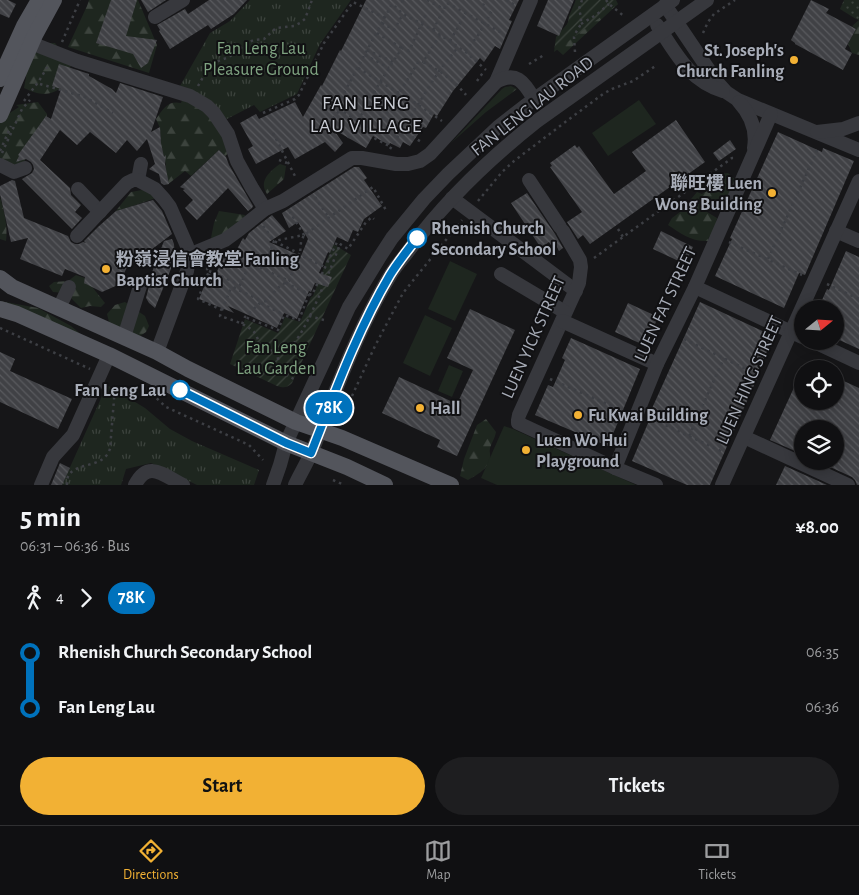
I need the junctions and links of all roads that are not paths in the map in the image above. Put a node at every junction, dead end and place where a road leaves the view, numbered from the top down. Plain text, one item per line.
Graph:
1 (39, 0) edge
2 (54, 0) edge
3 (183, 0) edge
4 (531, 0) edge
5 (707, 0) edge
6 (669, 3) edge
7 (650, 16) junction
8 (156, 17) dead end
9 (676, 22) junction
10 (661, 32) junction
11 (31, 43) junction
12 (0, 79) edge
13 (496, 82) junction
14 (726, 92) junction
15 (534, 99) junction
16 (738, 100) junction
17 (771, 114) junction
18 (0, 115) edge
19 (859, 123) edge
20 (818, 139) junction
21 (859, 150) edge
22 (747, 157) junction
23 (2, 164) edge
24 (141, 164) dead end
25 (25, 168) dead end
26 (138, 180) junction
27 (529, 180) dead end
28 (859, 182) edge
29 (78, 189) dead end
30 (452, 198) junction
31 (100, 212) junction
32 (260, 213) junction
33 (836, 231) junction
34 (77, 236) dead end
35 (859, 242) edge
36 (189, 255) junction
37 (501, 274) dead end
38 (0, 278) edge
39 (141, 283) dead end
40 (695, 287) junction
41 (68, 288) dead end
42 (576, 291) junction
43 (810, 300) edge
44 (59, 308) junction
45 (0, 309) edge
46 (564, 317) junction
47 (794, 333) edge
48 (124, 336) junction
49 (794, 340) edge
50 (831, 350) edge
51 (157, 352) junction
52 (109, 355) junction
53 (859, 363) edge
54 (657, 364) junction
55 (296, 422) junction
56 (320, 431) junction
57 (744, 436) junction
58 (286, 443) junction
59 (311, 453) junction
60 (615, 468) junction
61 (41, 485) edge
62 (135, 485) edge
63 (183, 485) edge
64 (272, 485) edge
65 (295, 485) edge
66 (385, 485) edge
67 (451, 485) edge
68 (656, 485) edge
69 (722, 485) edge
70 (848, 485) edge

1 - 12 main road
2 - 11 main road
3 - 8 street
4 - 13 street
5 - 9 street, FAN LENG LAU ROAD
6 - 7 street, FAN LENG LAU ROAD
6 - 9 street
7 - 10 street
7 - 15 street, FAN LENG LAU ROAD
9 - 10 street, FAN LENG LAU ROAD
9 - 14 street
10 - 14 street
10 - 30 street, FAN LENG LAU ROAD
11 - 18 main road
11 - 32 street
13 - 15 street
13 - 32 street
14 - 16 street
15 - 55 street, FAN LENG LAU ROAD
16 - 17 street
16 - 22 street, LUEN FAT STREET
17 - 20 street
17 - 22 street, LUEN FAT STREET
19 - 20 street
20 - 21 street
22 - 40 street, LUEN FAT STREET
23 - 25 street
24 - 26 street
26 - 31 street
26 - 36 street
27 - 42 street, LUEN YICK STREET
28 - 33 street, LUEN HING STREET
29 - 31 street
30 - 42 street
30 - 56 street, FAN LENG LAU ROAD
31 - 34 street
32 - 36 street
33 - 35 street
33 - 43 street, LUEN HING STREET
36 - 51 street
37 - 46 street
38 - 44 main road
39 - 48 street
40 - 47 street
40 - 54 street, LUEN FAT STREET
41 - 44 street
42 - 46 street, LUEN YICK STREET
44 - 48 main road
45 - 52 main road
46 - 54 street
46 - 60 street, LUEN YICK STREET
48 - 51 main road
49 - 57 street, LUEN HING STREET
50 - 53 street
51 - 55 main road
52 - 58 main road
52 - 61 street
54 - 60 street, LUEN FAT STREET
55 - 56 main road
55 - 58 street, FAN LENG LAU ROAD
56 - 59 street, FAN LENG LAU ROAD
56 - 67 main road
57 - 69 street, LUEN HING STREET
57 - 70 street
58 - 59 main road
58 - 64 street, FAN LENG LAU ROAD
59 - 65 street, FAN LENG LAU ROAD
59 - 66 main road
60 - 68 street
62 - 63 street

